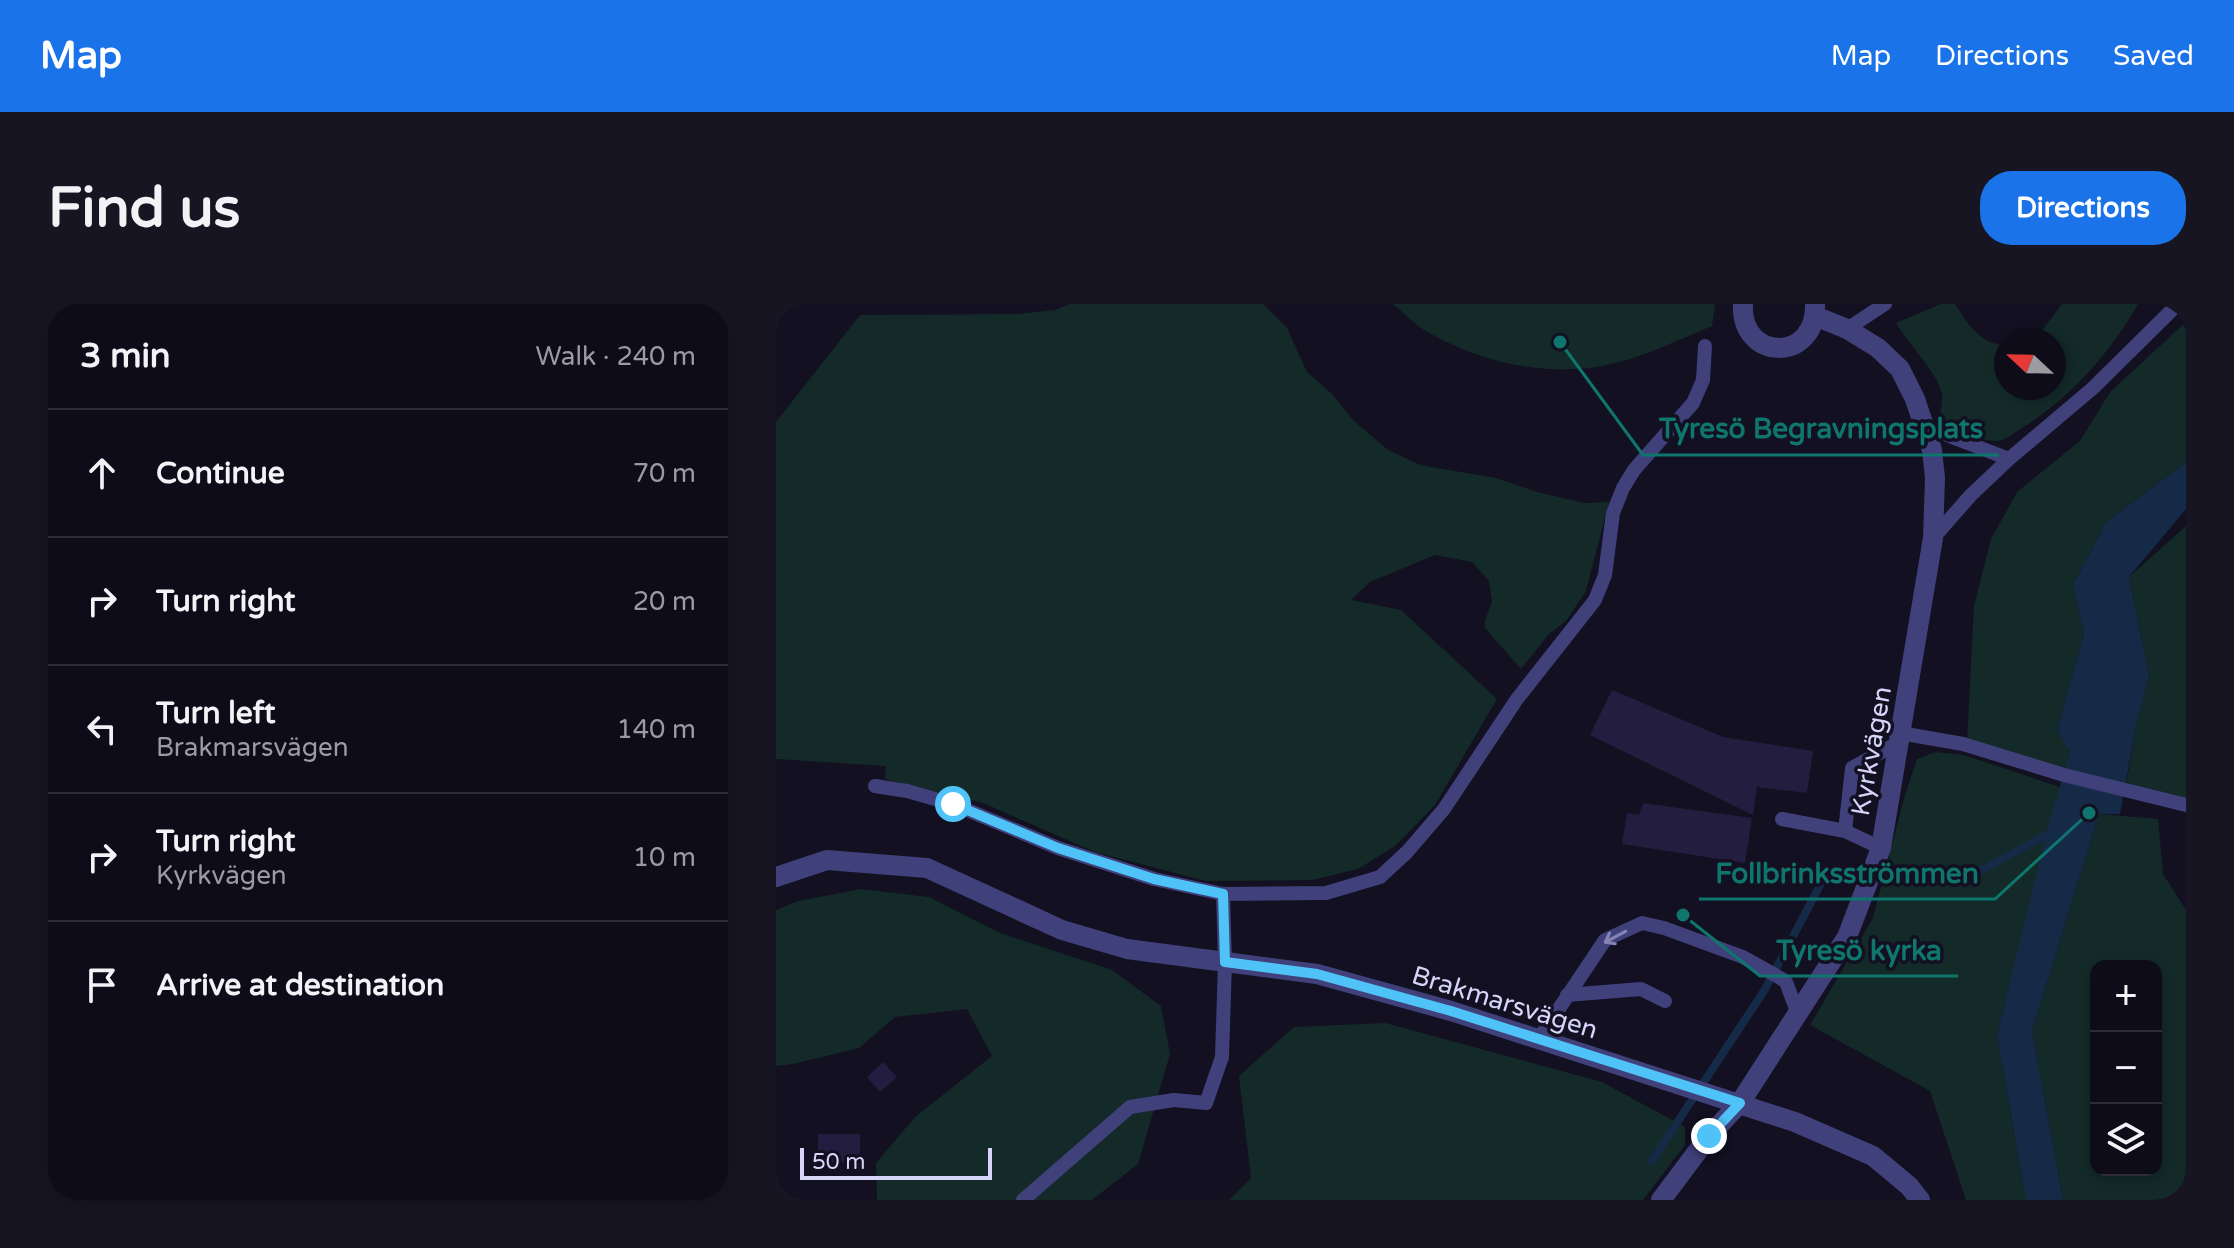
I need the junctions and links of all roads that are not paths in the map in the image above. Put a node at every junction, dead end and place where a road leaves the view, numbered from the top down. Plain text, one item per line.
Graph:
1 (1743, 304) edge
2 (1885, 304) edge
3 (2178, 304) edge
4 (1815, 310) edge
5 (1847, 329) junction
6 (1705, 346) dead end
7 (1926, 427) junction
8 (2009, 459) junction
9 (1933, 538) junction
10 (1899, 738) junction
11 (875, 786) dead end
12 (2186, 805) edge
13 (1782, 819) dead end
14 (1845, 831) junction
15 (1881, 848) junction
16 (776, 877) edge
17 (1223, 894) junction
18 (1225, 962) junction
19 (1567, 995) junction
20 (1665, 1001) dead end
21 (1798, 1014) junction
22 (1538, 1040) junction
23 (1740, 1103) junction
24 (1023, 1200) edge
25 (1661, 1200) edge
26 (1920, 1200) edge

1 - 4 street, Kyrkvägen
2 - 5 lane
3 - 8 lane
4 - 5 street, Kyrkvägen
5 - 7 street, Kyrkvägen
6 - 17 lane
7 - 8 lane
7 - 9 street, Kyrkvägen
8 - 9 lane
9 - 10 street, Kyrkvägen
10 - 12 lane
10 - 14 lane
10 - 15 street, Kyrkvägen
11 - 17 lane
13 - 14 lane
14 - 15 lane
15 - 21 street, Kyrkvägen
16 - 18 street, Brakmarsvägen
17 - 18 lane
18 - 22 street, Brakmarsvägen
18 - 24 lane
19 - 20 lane
21 -> 19 lane
19 - 22 lane
21 - 23 street, Kyrkvägen
22 - 23 street, Brakmarsvägen
23 - 25 street, Kyrkvägen
23 - 26 street, Brakmarsvägen

